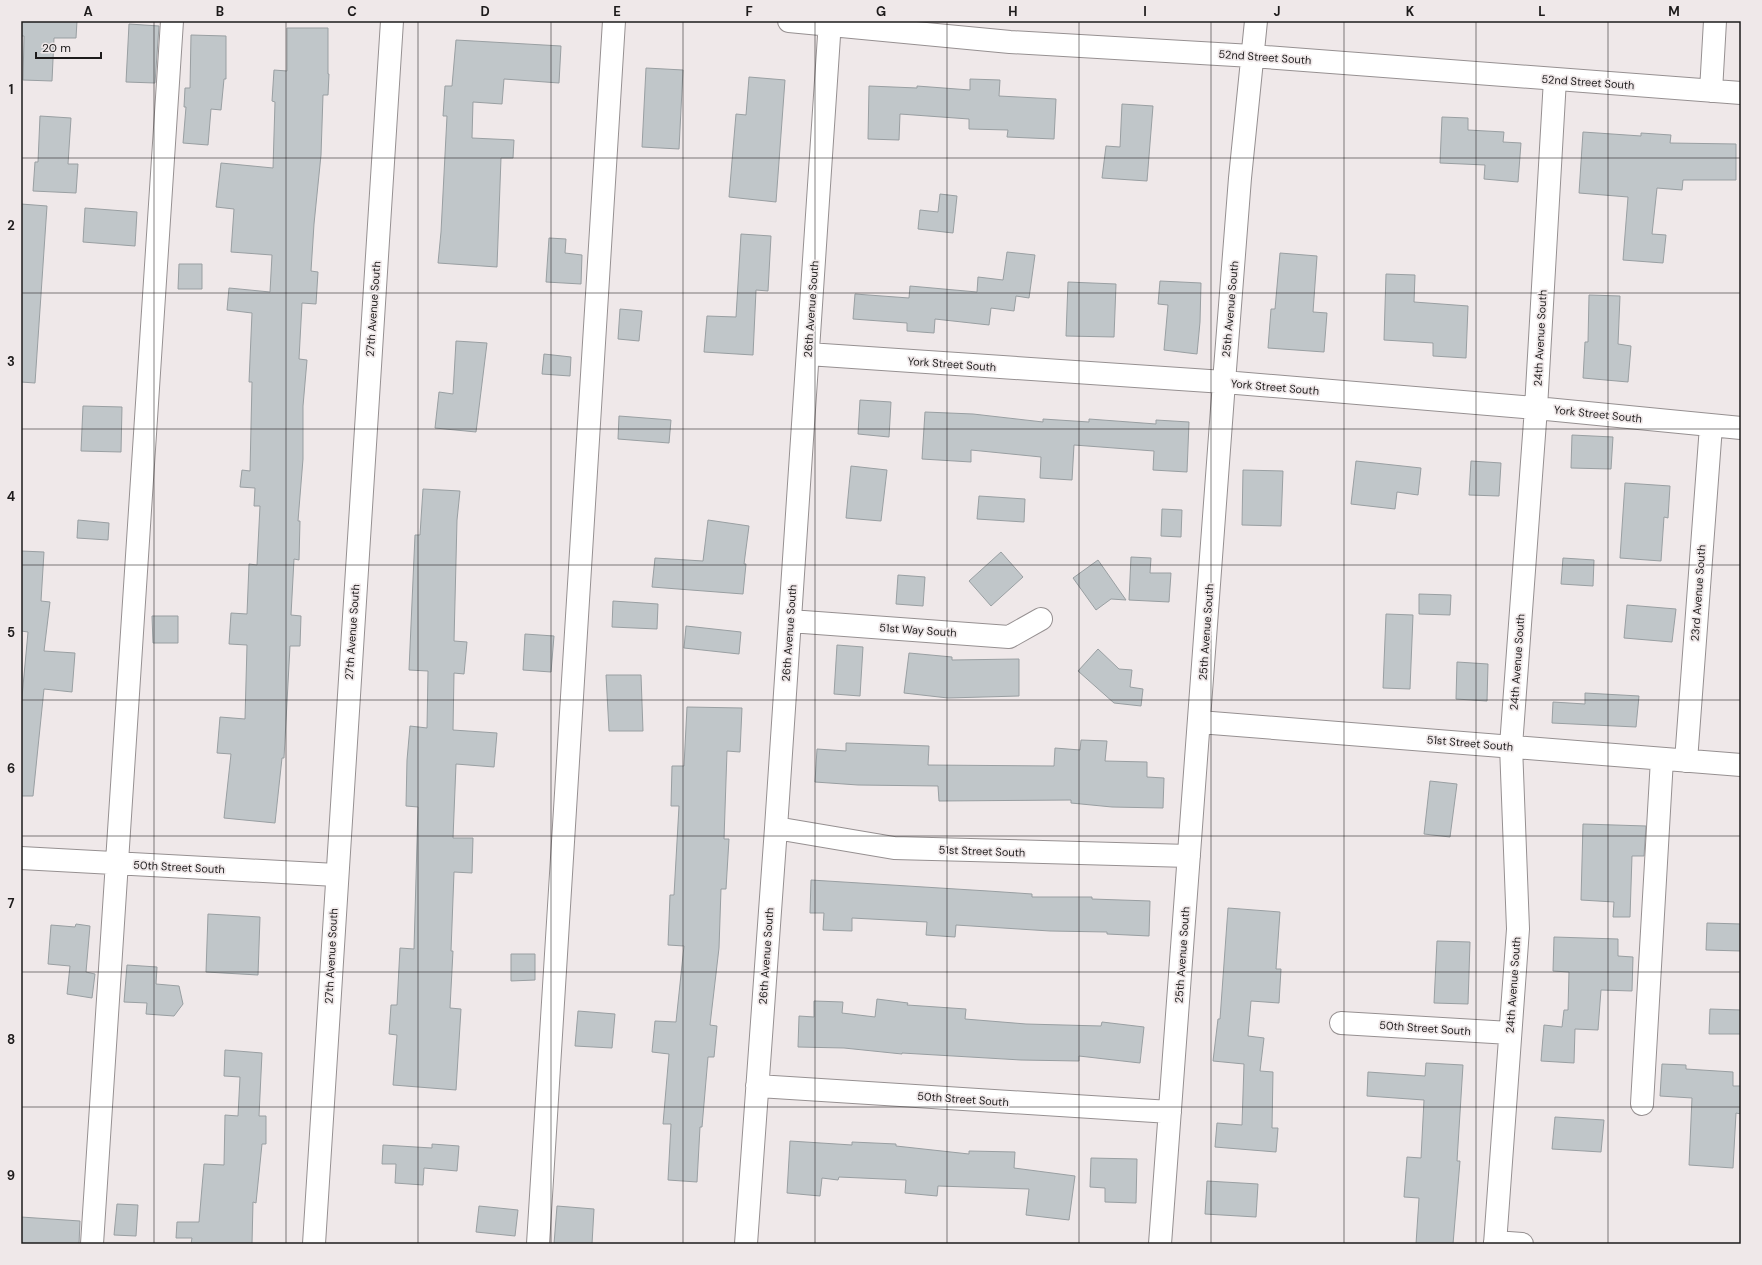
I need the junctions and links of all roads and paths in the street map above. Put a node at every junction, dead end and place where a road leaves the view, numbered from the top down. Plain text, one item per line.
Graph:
1 (172, 21) edge
2 (392, 21) edge
3 (614, 21) edge
4 (789, 21) edge
5 (1256, 21) edge
6 (1715, 21) edge
7 (830, 22) edge
8 (1252, 56) junction
9 (1555, 79) junction
10 (1711, 91) junction
11 (1741, 93) edge
12 (808, 354) junction
13 (1224, 382) junction
14 (1536, 408) junction
15 (1711, 426) junction
16 (1741, 428) edge
17 (1041, 618) dead end
18 (790, 621) junction
19 (1199, 722) junction
20 (1511, 746) junction
21 (1662, 759) junction
22 (1686, 761) junction
23 (1741, 765) edge
24 (776, 828) junction
25 (1189, 856) junction
26 (21, 858) edge
27 (117, 863) junction
28 (336, 876) junction
29 (1341, 1023) dead end
30 (1510, 1033) junction
31 (756, 1086) junction
32 (1642, 1104) dead end
33 (1170, 1112) junction
34 (1495, 1243) edge
35 (92, 1244) edge
36 (314, 1244) edge
37 (538, 1244) edge
38 (746, 1244) edge
39 (1160, 1244) edge
40 (1522, 1244) edge

1 - 27 street
2 - 28 street, 27th Avenue South
3 - 37 street
4 - 7 street, 52nd Street South
5 - 8 street, 25th Avenue South
6 - 10 street
7 - 8 street, 52nd Street South
7 - 12 street, 26th Avenue South
8 - 9 street, 52nd Street South
8 - 13 street, 25th Avenue South
9 - 10 street, 52nd Street South
9 - 14 street, 24th Avenue South
10 - 11 street, 52nd Street South
12 - 13 street, York Street South
12 - 18 street, 26th Avenue South
13 - 14 street, York Street South
13 - 19 street, 25th Avenue South
14 - 15 street, York Street South
14 - 20 street, 24th Avenue South
15 - 16 street, York Street South
15 - 22 street, 23rd Avenue South
17 - 18 street, 51st Way South
18 - 24 street, 26th Avenue South
19 - 20 street, 51st Street South
19 - 25 street, 25th Avenue South
20 - 21 street, 51st Street South
20 - 30 street, 24th Avenue South
21 - 22 street, 51st Street South
21 - 32 street
22 - 23 street, 51st Street South
24 - 25 street, 51st Street South
24 - 31 street, 26th Avenue South
25 - 33 street, 25th Avenue South
26 - 27 street, 50th Street South
27 - 28 street, 50th Street South
27 - 35 street
28 - 36 street, 27th Avenue South
29 - 30 street, 50th Street South
30 - 34 street, 24th Avenue South
31 - 33 street, 50th Street South
31 - 38 street, 26th Avenue South
33 - 39 street, 25th Avenue South
34 - 40 street

